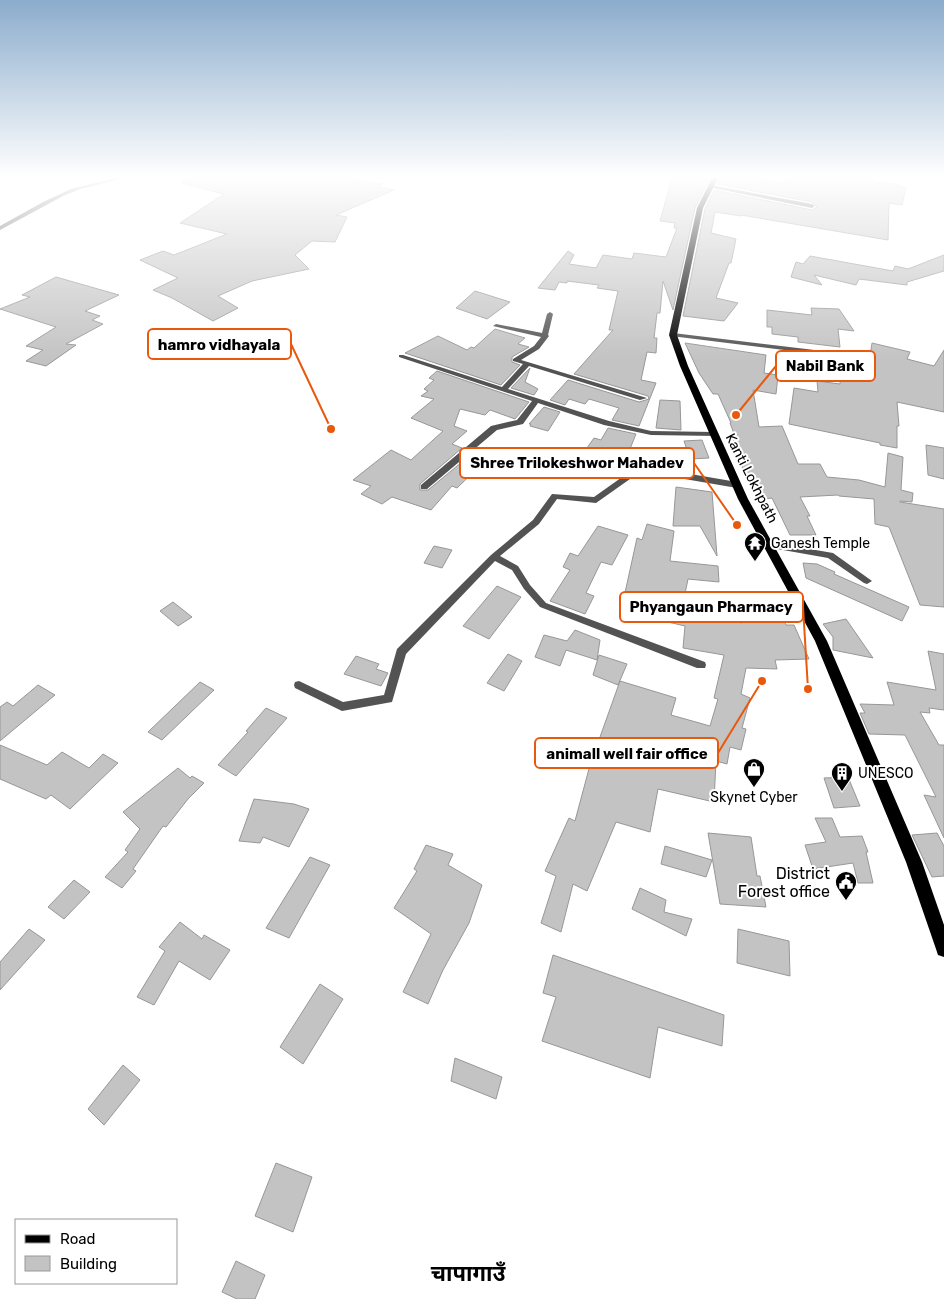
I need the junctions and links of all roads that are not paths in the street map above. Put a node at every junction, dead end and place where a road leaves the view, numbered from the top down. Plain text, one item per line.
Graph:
1 (693, 239) edge
2 (550, 314) dead end
3 (496, 326) dead end
4 (673, 335) junction
5 (546, 336) junction
6 (401, 356) dead end
7 (864, 358) dead end
8 (527, 364) junction
9 (503, 390) junction
10 (643, 398) dead end
11 (537, 400) junction
12 (713, 434) junction
13 (737, 485) junction
14 (424, 487) dead end
15 (769, 545) junction
16 (494, 557) junction
17 (867, 581) dead end
18 (701, 665) dead end
19 (299, 685) dead end
20 (944, 948) edge

1 - 4 main road
2 - 5 street
3 - 5 street
4 - 7 street
4 - 12 main road, Kanti Lokhpath
5 - 8 street
6 - 9 street
8 - 9 street
8 - 10 street
9 - 11 street
11 - 12 street
11 - 14 street
12 - 13 main road, Kanti Lokhpath
13 - 15 main road, Kanti Lokhpath
13 - 16 street
15 - 17 street
15 - 20 main road, Kanti Lokhpath
16 - 18 street
16 - 19 street

